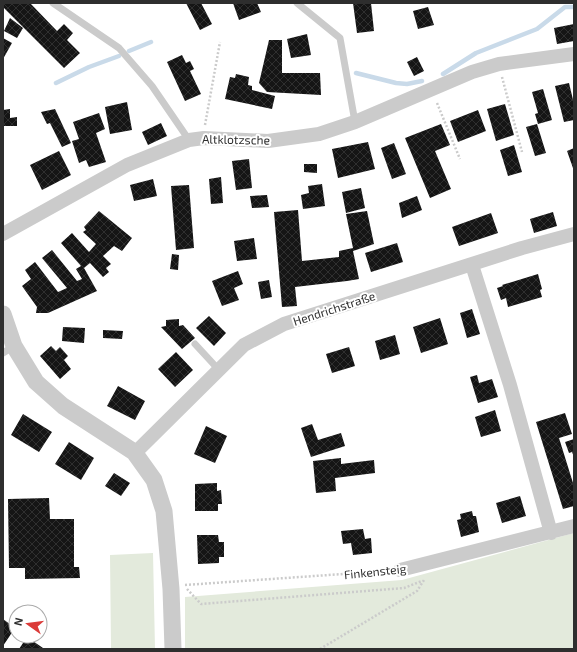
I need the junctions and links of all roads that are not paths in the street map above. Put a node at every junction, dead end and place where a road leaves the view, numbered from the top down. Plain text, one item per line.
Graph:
1 (53, 3) edge
2 (297, 3) edge
3 (574, 54) edge
4 (355, 122) junction
5 (189, 140) junction
6 (3, 234) edge
7 (574, 234) edge
8 (472, 265) junction
9 (3, 314) edge
10 (195, 344) dead end
11 (8, 350) edge
12 (219, 370) junction
13 (134, 452) junction
14 (574, 526) edge
15 (551, 532) junction
16 (400, 570) road end
17 (173, 649) edge

1 - 5 lane
2 - 4 lane
3 - 4 street, Altklotzsche
4 - 5 street, Altklotzsche
5 - 6 street, Altklotzsche
7 - 8 street, Hendrichstraße
8 - 12 street, Hendrichstraße
8 - 15 street
9 - 11 street
10 - 12 lane
11 - 13 street
12 - 13 street, Hendrichstraße
13 - 17 street
14 - 15 street, Finkensteig
15 - 16 street, Finkensteig

